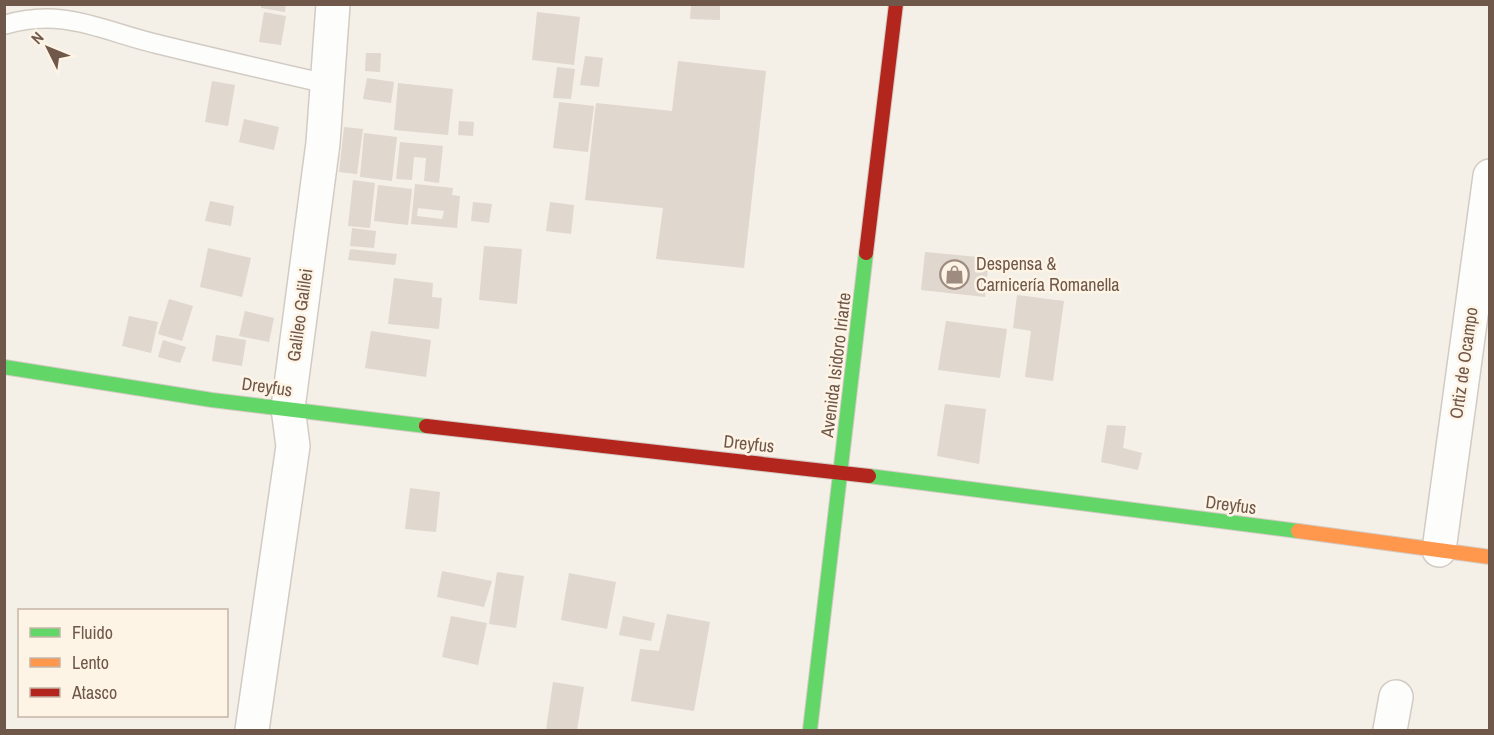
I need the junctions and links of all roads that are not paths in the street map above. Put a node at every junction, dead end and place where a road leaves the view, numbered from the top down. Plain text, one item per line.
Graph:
1 (333, 4) edge
2 (896, 4) edge
3 (4, 26) edge
4 (328, 84) junction
5 (1490, 176) edge
6 (4, 367) edge
7 (288, 408) junction
8 (841, 472) junction
9 (1439, 550) junction
10 (1490, 557) edge
11 (1396, 697) dead end
12 (252, 730) edge
13 (810, 730) edge
14 (1390, 730) edge

1 - 4 street, Galileo Galilei
2 - 8 street, Avenida Isidoro Iriarte
3 - 4 lane
4 - 7 street, Galileo Galilei
5 - 9 street, Ortiz de Ocampo
6 - 7 street, Dreyfus
7 - 8 street, Dreyfus
7 - 12 street, Galileo Galilei
8 - 9 street, Dreyfus
8 - 13 street, Avenida Isidoro Iriarte
9 - 10 street, Dreyfus
11 - 14 street

